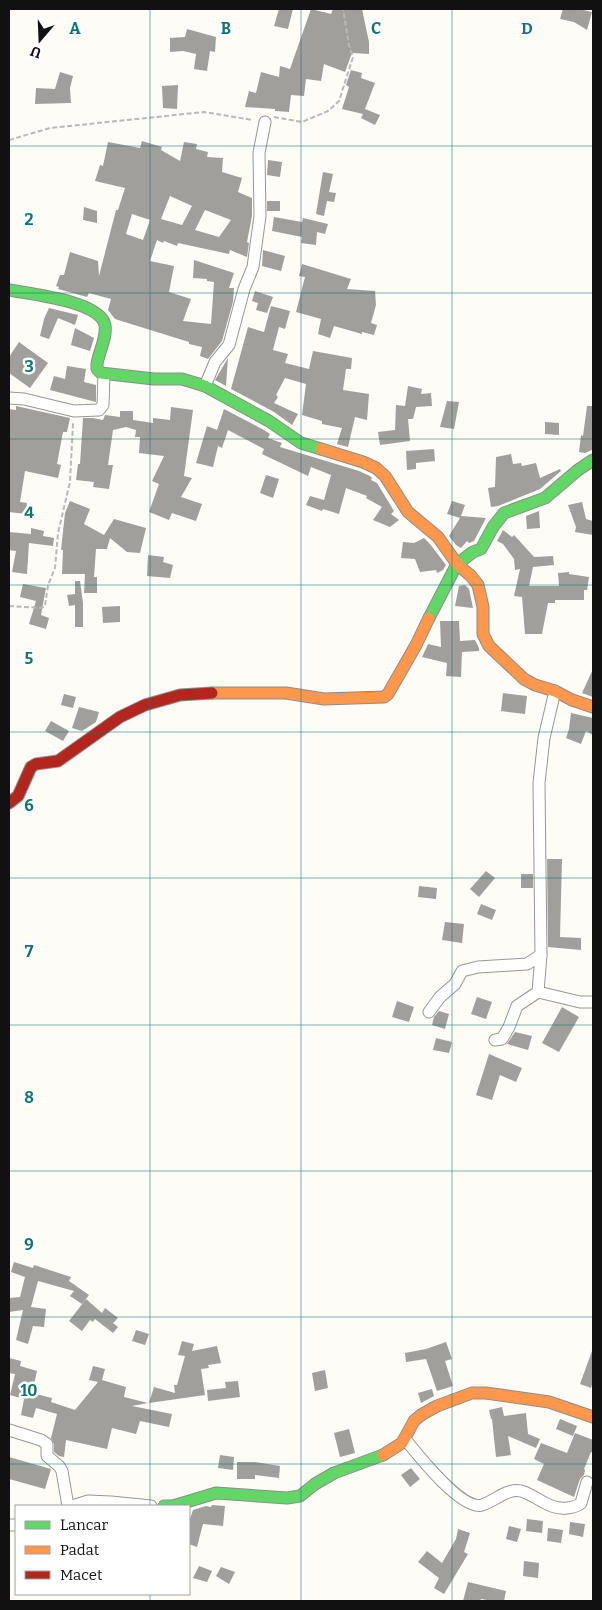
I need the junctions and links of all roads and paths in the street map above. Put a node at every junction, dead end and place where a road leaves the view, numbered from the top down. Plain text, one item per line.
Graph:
1 (344, 9) edge
2 (265, 122) junction
3 (9, 140) edge
4 (9, 290) edge
5 (104, 374) junction
6 (205, 386) junction
7 (9, 398) edge
8 (74, 411) junction
9 (593, 460) edge
10 (457, 564) junction
11 (9, 606) edge
12 (555, 691) junction
13 (593, 707) edge
14 (9, 804) edge
15 (540, 955) junction
16 (538, 992) junction
17 (593, 1002) edge
18 (428, 1012) dead end
19 (495, 1040) dead end
20 (593, 1417) edge
21 (9, 1430) edge
22 (405, 1439) junction
23 (587, 1482) dead end
24 (70, 1505) edge
25 (74, 1505) edge
26 (140, 1505) edge
27 (177, 1505) edge

1 - 2 path
2 - 3 path
2 - 6 street
4 - 5 street
5 - 6 street
5 - 8 street
6 - 10 street
7 - 8 street
8 - 11 path
9 - 10 street
10 - 12 street
10 - 14 street
12 - 13 street
12 - 15 street
15 - 16 street
15 - 18 street
16 - 17 street
16 - 19 street
20 - 22 street
21 - 24 street
22 - 23 street
22 - 27 street
25 - 26 street

